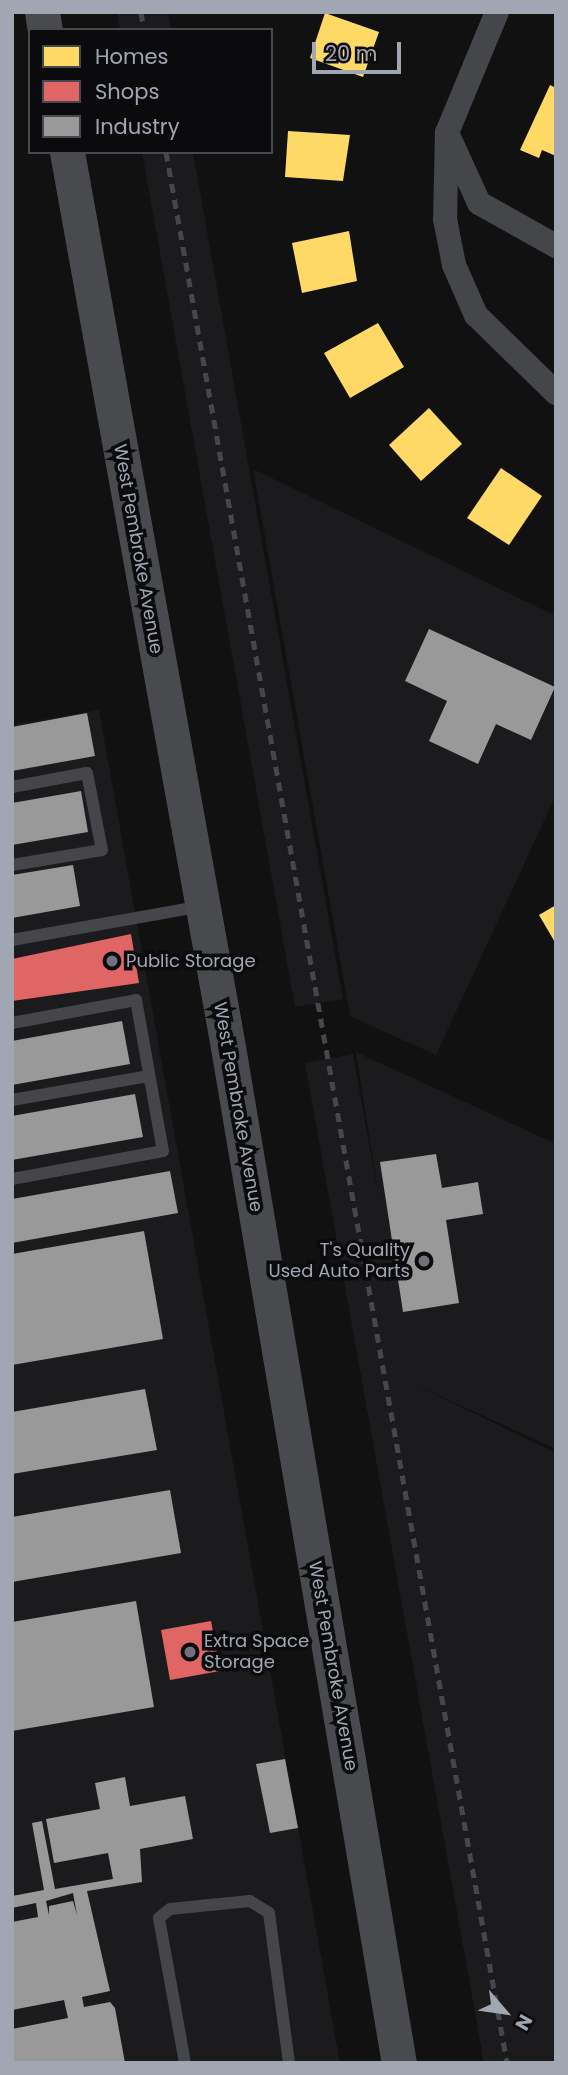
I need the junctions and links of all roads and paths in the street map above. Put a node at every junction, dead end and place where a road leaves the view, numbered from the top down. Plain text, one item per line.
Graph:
1 (497, 12) edge
2 (447, 133) junction
3 (67, 154) edge
4 (556, 246) edge
5 (556, 393) edge
6 (12, 787) edge
7 (12, 865) edge
8 (202, 906) junction
9 (12, 940) edge
10 (12, 1023) edge
11 (148, 1076) junction
12 (12, 1100) edge
13 (12, 1180) edge
14 (186, 2063) edge
15 (289, 2063) edge
16 (399, 2063) edge

1 - 2 street
2 - 4 street
2 - 5 street
3 - 8 main road, West Pembroke Avenue
6 - 7 lane
8 - 9 lane
8 - 16 main road, West Pembroke Avenue
10 - 11 lane
11 - 12 lane
11 - 13 lane
14 - 15 lane

